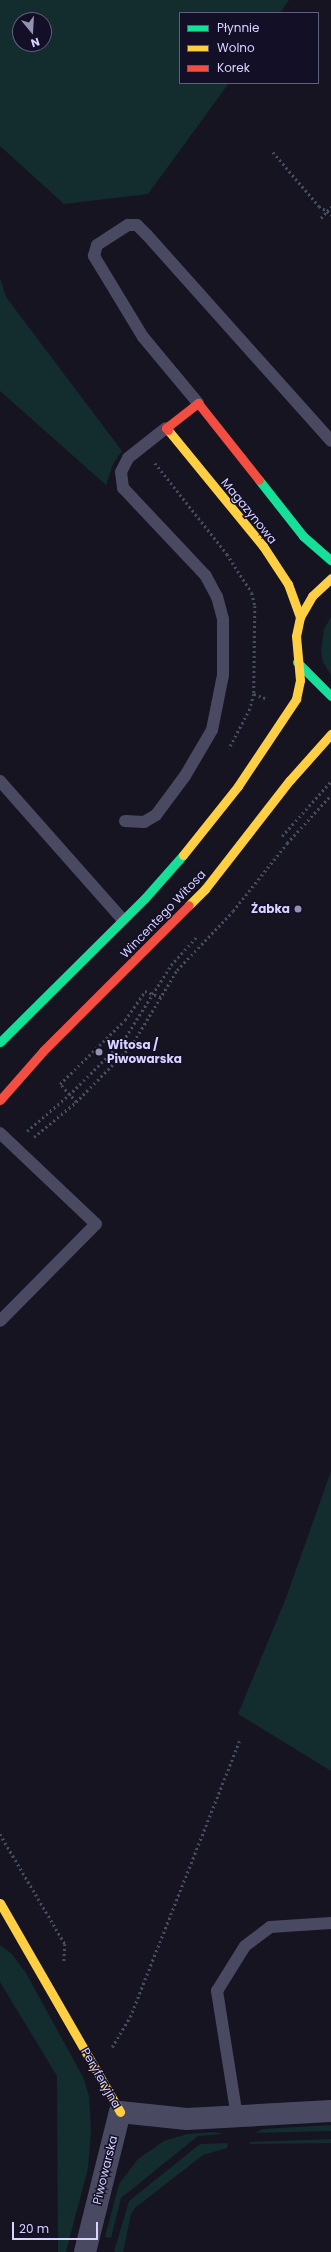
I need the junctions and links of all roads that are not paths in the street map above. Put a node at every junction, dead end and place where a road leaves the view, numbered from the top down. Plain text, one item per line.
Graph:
1 (198, 403) junction
2 (166, 428) junction
3 (331, 441) edge
4 (331, 560) edge
5 (331, 578) edge
6 (300, 617) junction
7 (297, 662) junction
8 (331, 696) edge
9 (331, 734) edge
10 (0, 781) edge
11 (125, 821) dead end
12 (122, 919) junction
13 (0, 1042) edge
14 (0, 1100) edge
15 (0, 1133) edge
16 (0, 1321) edge
17 (0, 1903) edge
18 (331, 1923) edge
19 (331, 2111) edge
20 (120, 2112) junction
21 (237, 2117) junction
22 (85, 2252) edge

1 - 2 main road
1 - 3 lane
1 - 4 main road
2 - 6 main road, Magazynowa
2 - 11 lane
5 - 6 main road
6 - 7 main road, Wincentego Witosa
7 - 8 main road
7 - 12 main road, Wincentego Witosa
9 - 14 main road, Wincentego Witosa
10 - 12 lane
12 - 13 main road, Wincentego Witosa
15 - 16 lane
17 - 20 main road, Peryferyjna
18 - 21 lane
19 - 21 street, Peryferyjna
20 - 21 street, Peryferyjna
20 - 22 street, Piwowarska

